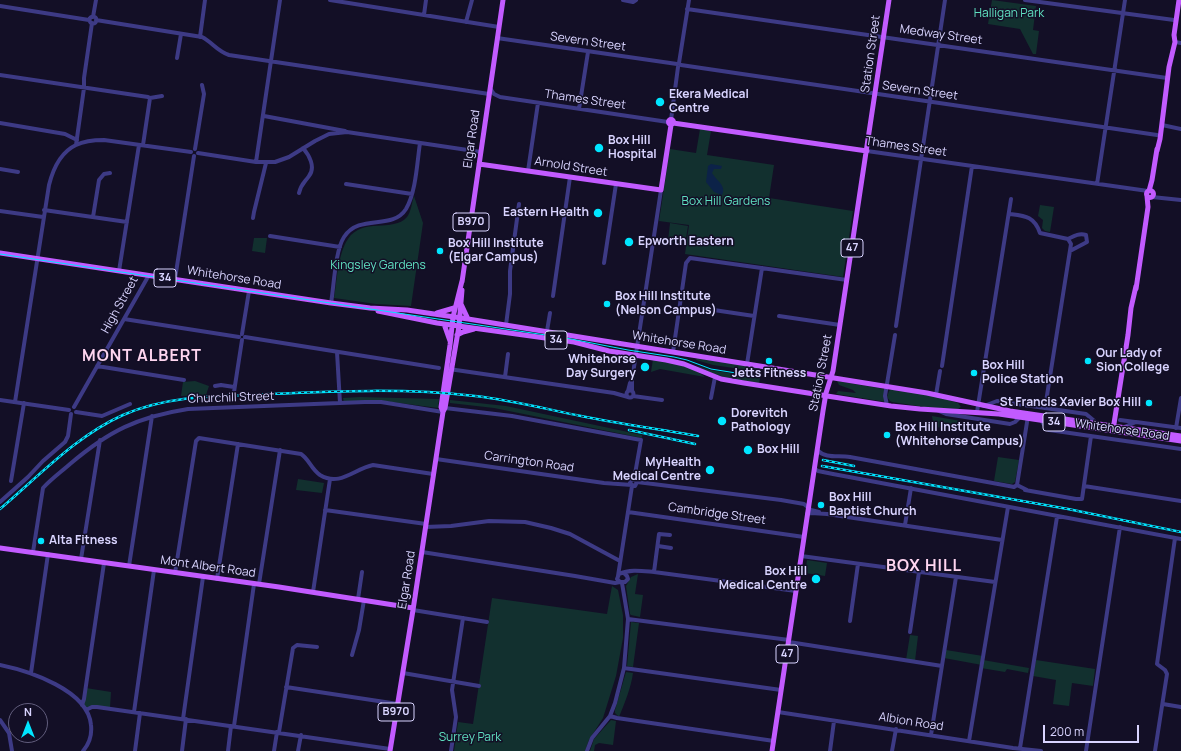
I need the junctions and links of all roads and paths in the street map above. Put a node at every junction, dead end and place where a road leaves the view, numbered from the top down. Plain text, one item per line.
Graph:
1 (96, 0) edge
2 (205, 0) edge
3 (280, 0) edge
4 (330, 0) edge
5 (426, 0) edge
6 (472, 0) edge
7 (503, 0) edge
8 (623, 0) edge
9 (636, 0) edge
10 (688, 0) edge
11 (889, 0) edge
12 (945, 0) edge
13 (1025, 0) edge
14 (1125, 0) edge
15 (1178, 0) edge
16 (0, 6) edge
17 (687, 10) junction
18 (1123, 14) junction
19 (424, 15) junction
20 (93, 20) junction
21 (1174, 20) junction
22 (466, 22) junction
23 (499, 27) junction
24 (181, 34) junction
25 (200, 37) junction
26 (884, 37) junction
27 (497, 38) junction
28 (1175, 42) junction
29 (1181, 43) edge
30 (939, 45) junction
31 (588, 52) junction
32 (177, 58) dead end
33 (272, 61) junction
34 (679, 65) junction
35 (1169, 67) junction
36 (1114, 70) junction
37 (0, 75) edge
38 (1167, 78) junction
39 (202, 86) dead end
40 (490, 87) junction
41 (84, 88) junction
42 (489, 94) junction
43 (875, 94) junction
44 (162, 96) dead end
45 (500, 97) junction
46 (150, 98) junction
47 (930, 102) junction
48 (538, 103) junction
49 (488, 104) junction
50 (1163, 108) junction
51 (579, 109) junction
52 (264, 116) junction
53 (671, 122) junction
54 (0, 123) edge
55 (1106, 127) junction
56 (1162, 127) junction
57 (1181, 130) edge
58 (347, 132) junction
59 (1157, 135) junction
60 (76, 142) junction
61 (420, 143) junction
62 (141, 145) junction
63 (303, 148) junction
64 (867, 151) junction
65 (1157, 151) junction
66 (481, 152) junction
67 (195, 153) junction
68 (922, 159) junction
69 (256, 162) junction
70 (266, 163) junction
71 (479, 164) junction
72 (972, 166) junction
73 (0, 169) edge
74 (528, 170) junction
75 (18, 172) dead end
76 (110, 173) dead end
77 (570, 177) junction
78 (346, 184) dead end
79 (616, 184) junction
80 (1097, 184) junction
81 (661, 190) junction
82 (299, 193) dead end
83 (412, 194) junction
84 (1150, 194) junction
85 (1011, 199) dead end
86 (1181, 200) edge
87 (519, 204) dead end
88 (44, 210) junction
89 (0, 211) edge
90 (1009, 214) junction
91 (43, 217) junction
92 (93, 217) junction
93 (253, 218) dead end
94 (127, 222) junction
95 (270, 236) dead end
96 (1068, 240) junction
97 (340, 247) junction
98 (1070, 251) junction
99 (0, 253) edge
100 (37, 259) junction
101 (604, 263) dead end
102 (762, 268) junction
103 (119, 271) junction
104 (149, 275) junction
105 (175, 279) junction
106 (462, 280) junction
107 (847, 280) junction
108 (249, 291) junction
109 (552, 296) dead end
110 (331, 303) junction
111 (461, 304) junction
112 (370, 308) junction
113 (454, 308) junction
114 (707, 309) dead end
115 (550, 313) dead end
116 (432, 314) junction
117 (754, 316) junction
118 (779, 316) dead end
119 (453, 317) junction
120 (459, 318) junction
121 (124, 319) junction
122 (468, 319) junction
123 (444, 324) junction
124 (506, 325) junction
125 (840, 325) junction
126 (452, 326) junction
127 (459, 326) junction
128 (896, 326) dead end
129 (476, 329) junction
130 (547, 331) junction
131 (895, 335) dead end
132 (457, 336) junction
133 (242, 337) junction
134 (451, 342) junction
135 (637, 346) junction
136 (337, 352) junction
137 (673, 352) junction
138 (508, 354) dead end
139 (636, 355) junction
140 (747, 364) junction
141 (97, 366) junction
142 (942, 366) dead end
143 (438, 368) dead end
144 (449, 369) junction
145 (940, 371) dead end
146 (505, 377) junction
147 (715, 377) junction
148 (832, 377) junction
149 (184, 380) dead end
150 (215, 386) dead end
151 (887, 386) junction
152 (234, 387) junction
153 (234, 392) dead end
154 (630, 394) junction
155 (936, 394) junction
156 (826, 396) junction
157 (711, 398) dead end
158 (1181, 398) edge
159 (0, 400) edge
160 (662, 400) dead end
161 (962, 401) junction
162 (15, 402) junction
163 (24, 403) junction
164 (340, 403) junction
165 (130, 404) dead end
166 (887, 405) junction
167 (981, 405) junction
168 (74, 407) junction
169 (1045, 408) junction
170 (444, 410) junction
171 (70, 412) junction
172 (76, 412) junction
173 (977, 412) junction
174 (963, 414) junction
175 (152, 416) junction
176 (1028, 416) junction
177 (1020, 417) junction
178 (1041, 420) junction
179 (1120, 420) dead end
180 (1136, 422) junction
181 (1098, 424) junction
182 (1122, 428) junction
183 (1179, 428) edge
184 (1113, 429) junction
185 (1092, 436) junction
186 (1181, 436) edge
187 (100, 440) junction
188 (1181, 441) edge
189 (238, 444) junction
190 (1181, 449) edge
191 (280, 450) junction
192 (817, 450) junction
193 (822, 454) junction
194 (816, 457) junction
195 (436, 459) junction
196 (814, 468) junction
197 (434, 474) junction
198 (330, 479) junction
199 (11, 481) dead end
200 (633, 482) junction
201 (1016, 486) junction
202 (1084, 486) junction
203 (911, 488) junction
204 (1181, 501) edge
205 (0, 502) edge
206 (809, 507) junction
207 (1008, 507) junction
208 (325, 510) junction
209 (628, 512) junction
210 (808, 514) junction
211 (827, 514) junction
212 (1057, 516) junction
213 (426, 526) junction
214 (905, 526) junction
215 (1120, 527) junction
216 (670, 535) dead end
217 (804, 537) junction
218 (1175, 538) junction
219 (1181, 539) edge
220 (1002, 540) junction
221 (658, 546) junction
222 (0, 548) edge
223 (671, 548) dead end
224 (33, 552) junction
225 (422, 552) junction
226 (48, 554) junction
227 (801, 556) junction
228 (81, 559) junction
229 (104, 562) junction
230 (620, 562) junction
231 (858, 564) junction
232 (129, 566) junction
233 (154, 570) junction
234 (362, 572) dead end
235 (654, 572) junction
236 (919, 572) junction
237 (175, 573) junction
238 (625, 573) junction
239 (203, 577) junction
240 (956, 577) junction
241 (217, 578) junction
242 (619, 580) junction
243 (995, 582) junction
244 (256, 584) junction
245 (796, 591) junction
246 (313, 592) junction
247 (361, 599) junction
248 (413, 609) junction
249 (463, 618) junction
250 (628, 619) junction
251 (850, 621) dead end
252 (487, 622) dead end
253 (910, 632) dead end
254 (789, 641) junction
255 (317, 647) dead end
256 (352, 655) dead end
257 (0, 665) edge
258 (942, 666) junction
259 (624, 668) junction
260 (31, 673) junction
261 (403, 673) junction
262 (454, 682) junction
263 (479, 686) dead end
264 (286, 687) junction
265 (781, 690) junction
266 (398, 704) junction
267 (1163, 704) junction
268 (82, 705) junction
269 (1181, 707) edge
270 (86, 710) junction
271 (134, 712) junction
272 (778, 712) junction
273 (140, 713) junction
274 (610, 716) junction
275 (185, 719) junction
276 (0, 720) edge
277 (834, 721) junction
278 (232, 726) junction
279 (896, 730) junction
280 (278, 732) junction
281 (301, 735) junction
282 (931, 735) junction
283 (774, 740) junction
284 (969, 741) junction
285 (1023, 749) edge
286 (390, 750) edge
287 (12, 751) edge
288 (84, 751) edge
289 (135, 751) edge
290 (182, 751) edge
291 (228, 751) edge
292 (274, 751) edge
293 (298, 751) edge
294 (451, 751) edge
295 (587, 751) edge
296 (772, 751) edge
297 (830, 751) edge
298 (892, 751) edge
299 (1041, 751) edge
300 (1086, 751) edge
301 (1155, 751) edge

1 - 20 street
2 - 25 street
3 - 33 street
4 - 19 street
5 - 19 street
6 - 22 street
7 - 23 main road, Elgar Road / B970
8 - 9 street
10 - 17 street
11 - 26 main road, Station Street / 47
12 - 30 street
13 - 18 street
14 - 18 street
15 - 21 main road
15 - 28 main road
16 - 20 street
17 - 26 street, Medway Street
17 - 34 street
18 - 21 street
18 - 36 street
19 - 22 street
20 - 24 street
20 - 41 street
21 - 35 main road
22 - 23 street
23 - 27 main road, Elgar Road / B970
24 - 25 street
24 - 32 street
25 - 33 street
26 - 30 street, Medway Street
26 - 43 main road, Station Street / 47
27 - 31 street, Severn Street
27 - 40 main road, Elgar Road / B970
28 - 29 street
28 - 35 main road
30 - 36 street, Medway Street
30 - 47 street
31 - 34 street, Severn Street
31 - 51 street
33 - 42 street
33 - 52 street
34 - 43 street, Severn Street
34 - 53 street
35 - 38 main road
36 - 38 street, Medway Street
36 - 55 street
37 - 41 street
38 - 50 main road
39 - 67 street
40 - 42 main road, Elgar Road / B970
40 - 45 street
41 - 46 street
41 - 60 street
42 - 49 main road, Elgar Road / B970
43 - 47 street, Severn Street
43 - 64 main road, Station Street / 47
44 - 46 street
45 - 48 street, Thames Street
45 - 49 street
46 - 62 street
47 - 55 street, Severn Street
47 - 68 street
48 - 51 street, Thames Street
48 - 74 street
49 - 66 main road, Elgar Road / B970
50 - 56 main road
50 - 59 main road
51 - 53 street, Thames Street
52 - 58 street
52 - 69 street
53 - 64 main road, Thames Street
53 - 81 main road
54 - 60 street
55 - 59 street, Severn Street
55 - 80 street
56 - 57 street
56 - 65 main road
58 - 61 street
58 - 63 street
59 - 65 main road
60 - 62 street
60 - 88 street
61 - 66 street
61 - 83 street
62 - 67 street
62 - 94 street
63 - 70 street
63 - 82 street
64 - 68 street, Thames Street
64 - 107 main road, Station Street / 47
65 - 84 main road
66 - 71 main road, Elgar Road / B970
67 - 69 street
67 - 105 street
68 - 72 street, Thames Street
68 - 128 street
69 - 70 street
70 - 93 street
71 - 74 main road, Arnold Street
71 - 106 main road, Elgar Road / B970
72 - 80 street, Thames Street
72 - 142 street
73 - 75 street
74 - 77 main road, Arnold Street
76 - 92 street
77 - 79 main road, Arnold Street
77 - 109 street
78 - 83 street
79 - 81 main road, Arnold Street
79 - 101 street
80 - 84 street, Thames Street
81 - 135 street
83 - 97 street
84 - 86 street, Thames Street
84 - 184 main road
85 - 90 street
87 - 124 street
88 - 91 street
88 - 92 street
89 - 91 street
90 - 96 street
90 - 167 street
91 - 100 street
92 - 94 street
94 - 103 street
95 - 97 street
96 - 98 street
96 - 98 street
97 - 110 street
98 - 169 street
99 - 100 main road, Whitehorse Road / 34
100 - 103 main road, Whitehorse Road / 34
100 - 162 street
102 - 107 street
102 - 117 street
102 - 137 street
103 - 104 main road, Whitehorse Road / 34
104 - 105 main road, Whitehorse Road / 34
104 - 121 street, High Street
105 - 108 main road, Whitehorse Road / 34
106 - 111 main road, Elgar Road / B970
106 - 113 main road, Elgar Road / B970
107 - 125 main road, Station Street / 47
108 - 110 main road, Whitehorse Road / 34
108 - 133 street
110 - 112 main road, Whitehorse Road / 34
111 - 120 main road, Elgar Road / B970
111 - 122 main road
112 - 116 main road, Whitehorse Road / 34
112 - 123 main road, Whitehorse Road / 34
113 - 116 main road
113 - 119 main road, Elgar Road / B970
114 - 117 street
115 - 130 street
116 - 119 main road, Whitehorse Road / 34
117 - 140 street
118 - 125 street
119 - 120 main road, Whitehorse Road / 34
119 - 126 main road, Elgar Road / B970
120 - 122 main road, Whitehorse Road / 34
120 - 127 main road, Elgar Road / B970
121 - 133 street
121 - 141 street, High Street
122 - 124 main road, Whitehorse Road / 34
123 - 126 main road, Whitehorse Road / 34
123 - 134 main road
124 - 130 main road, Whitehorse Road / 34
125 - 148 main road, Station Street / 47
126 - 127 main road, Whitehorse Road / 34
126 - 134 main road, Elgar Road / B970
127 - 129 main road, Whitehorse Road / 34
127 - 132 main road, Elgar Road / B970
129 - 132 main road
129 - 139 main road, Whitehorse Road / 34
130 - 135 main road, Whitehorse Road / 34
131 - 151 street
132 - 144 main road, Elgar Road / B970
133 - 136 street
133 - 152 street
134 - 144 main road, Elgar Road / B970
135 - 137 main road, Whitehorse Road / 34
135 - 139 street
136 - 143 street
136 - 164 street
137 - 140 main road, Whitehorse Road / 34
138 - 146 street
139 - 147 main road, Whitehorse Road / 34
139 - 154 street
140 - 148 main road, Whitehorse Road / 34
141 - 149 street
141 - 168 street, High Street
144 - 146 street
144 - 170 main road, Elgar Road / B970
145 - 155 street
146 - 154 street
147 - 156 main road, Whitehorse Road / 34
147 - 157 street
148 - 151 main road, Whitehorse Road / 34
148 - 156 main road, Station Street / 47
150 - 152 street
151 - 155 main road, Whitehorse Road / 34
151 - 166 street
152 - 153 street
154 - 160 street
155 - 161 main road, Whitehorse Road / 34
156 - 166 main road, Whitehorse Road / 34
156 - 192 main road, Station Street / 47
158 - 183 street
159 - 162 street
161 - 167 main road, Whitehorse Road / 34
161 - 174 main road
162 - 163 street
163 - 171 street
163 - 199 street
164 - 170 street, Churchill Street
164 - 175 street, Churchill Street
165 - 172 street
166 - 174 main road, Whitehorse Road / 34
167 - 169 street, Whitehorse Road
167 - 173 street
167 - 176 main road, Whitehorse Road / 34
168 - 171 street
168 - 172 street
169 - 181 street, Whitehorse Road
170 - 195 main road, Elgar Road / B970
170 - 200 street, Churchill Street
171 - 172 street
171 - 205 street
173 - 174 main road, Whitehorse Road / 34
173 - 177 main road, Whitehorse Road / 34
174 - 177 street, Whitehorse Road
175 - 187 street, Churchill Street
175 - 232 street
176 - 177 main road, Whitehorse Road / 34
176 - 178 main road, Whitehorse Road / 34
176 - 181 main road, Whitehorse Road / 34
176 - 201 street
178 - 184 main road, Whitehorse Road / 34
178 - 185 street, Whitehorse Road
179 - 180 street, Whitehorse Road
180 - 182 street, Whitehorse Road
180 - 183 street, Whitehorse Road
181 - 184 main road, Whitehorse Road / 34
182 - 184 main road, Whitehorse Road / 34
182 - 186 main road, Whitehorse Road / 34
184 - 188 main road, Whitehorse Road / 34
185 - 190 street, Whitehorse Road
185 - 202 street
187 - 224 street, Churchill Street
187 - 228 street
189 - 191 street
189 - 237 street
189 - 241 street
191 - 198 street
191 - 244 street
192 - 193 street
192 - 194 main road, Station Street / 47
193 - 194 street
193 - 201 street
194 - 196 main road, Station Street / 47
195 - 197 main road, Elgar Road / B970
195 - 200 street, Carrington Road
196 - 203 street
196 - 206 main road, Station Street / 47
197 - 198 street
197 - 213 main road, Elgar Road / B970
198 - 208 street
200 - 206 street, Carrington Road
200 - 209 street
201 - 202 street
202 - 204 street
203 - 207 street
203 - 214 street
206 - 210 main road, Station Street / 47
206 - 211 street, Carrington Road
207 - 212 street
207 - 220 street
208 - 213 street
208 - 246 street
209 - 217 street, Cambridge Street
209 - 230 street
210 - 211 street
210 - 217 main road, Station Street / 47
211 - 214 street
212 - 215 street
212 - 285 street
213 - 225 main road, Elgar Road / B970
213 - 230 street
214 - 220 street
215 - 218 street
215 - 300 street
216 - 221 street
217 - 227 main road, Station Street / 47
218 - 219 street
218 - 267 street
220 - 243 street
221 - 223 street
221 - 235 street
222 - 224 main road, Mont Albert Road
224 - 226 main road, Mont Albert Road
225 - 242 street
225 - 248 main road, Elgar Road / B970
226 - 228 main road, Mont Albert Road
226 - 260 street
227 - 231 street
227 - 245 main road, Station Street / 47
228 - 229 main road, Mont Albert Road
229 - 232 main road, Mont Albert Road
229 - 268 street
230 - 238 street
230 - 242 street
231 - 236 street
231 - 251 street
232 - 233 main road, Mont Albert Road
233 - 237 main road, Mont Albert Road
233 - 271 street
234 - 247 street
235 - 238 street
235 - 245 street
236 - 240 street
236 - 253 street
237 - 239 main road, Mont Albert Road
238 - 242 street
238 - 242 street
239 - 241 main road, Mont Albert Road
239 - 275 street
240 - 243 street
240 - 258 street
241 - 244 main road, Mont Albert Road
242 - 250 street
243 - 284 street
244 - 246 main road, Mont Albert Road
244 - 278 street
245 - 254 main road, Station Street / 47
246 - 247 main road, Mont Albert Road
247 - 248 main road, Mont Albert Road
247 - 256 street
248 - 249 street, Mont Albert Road
248 - 261 main road, Elgar Road / B970
249 - 252 street, Mont Albert Road
249 - 262 street
250 - 254 street
250 - 259 street
254 - 258 street
254 - 265 main road, Station Street / 47
255 - 264 street
257 - 260 street
258 - 282 street
259 - 265 street
259 - 274 street
260 - 268 street
261 - 262 street
261 - 266 main road, Elgar Road / B970
262 - 263 street
262 - 294 street
264 - 266 street
264 - 280 street
265 - 272 main road, Station Street / 47
266 - 286 main road, Elgar Road / B970
267 - 269 street
267 - 301 street
268 - 270 street
270 - 271 street
270 - 288 street
271 - 273 street
272 - 277 street, Albion Road
272 - 283 main road, Station Street / 47
273 - 275 street
273 - 289 street
274 - 283 street
274 - 295 street
275 - 278 street
275 - 290 street
276 - 287 street
277 - 279 street, Albion Road
277 - 297 street
278 - 280 street
278 - 291 street
279 - 282 street, Albion Road
279 - 298 street
280 - 281 street
280 - 292 street
281 - 286 street
281 - 293 street
282 - 284 street, Albion Road
283 - 296 main road, Station Street / 47
284 - 285 street, Albion Road
285 - 299 street, Albion Road

